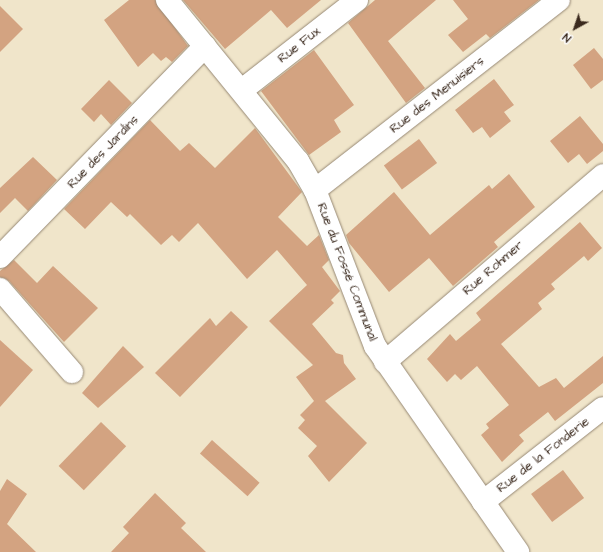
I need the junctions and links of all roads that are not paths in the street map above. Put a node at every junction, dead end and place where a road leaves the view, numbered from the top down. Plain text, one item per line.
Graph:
1 (167, 0) edge
2 (357, 0) edge
3 (559, 0) edge
4 (205, 46) junction
5 (242, 90) junction
6 (603, 175) edge
7 (315, 190) junction
8 (0, 257) edge
9 (0, 290) edge
10 (385, 362) junction
11 (72, 372) dead end
12 (603, 408) edge
13 (483, 502) junction
14 (518, 552) edge

1 - 4 street, Rue du Fossé Communal
2 - 5 street, Rue Fux
3 - 7 street, Rue des Menuisiers
4 - 5 street, Rue du Fossé Communal
4 - 8 street, Rue des Jardins
5 - 7 street, Rue du Fossé Communal
6 - 10 street, Rue Rohmer
7 - 10 street, Rue du Fossé Communal
9 - 11 street
10 - 13 street, Rue du Fossé Communal
12 - 13 street, Rue de la Fonderie
13 - 14 street, Rue du Fossé Communal

